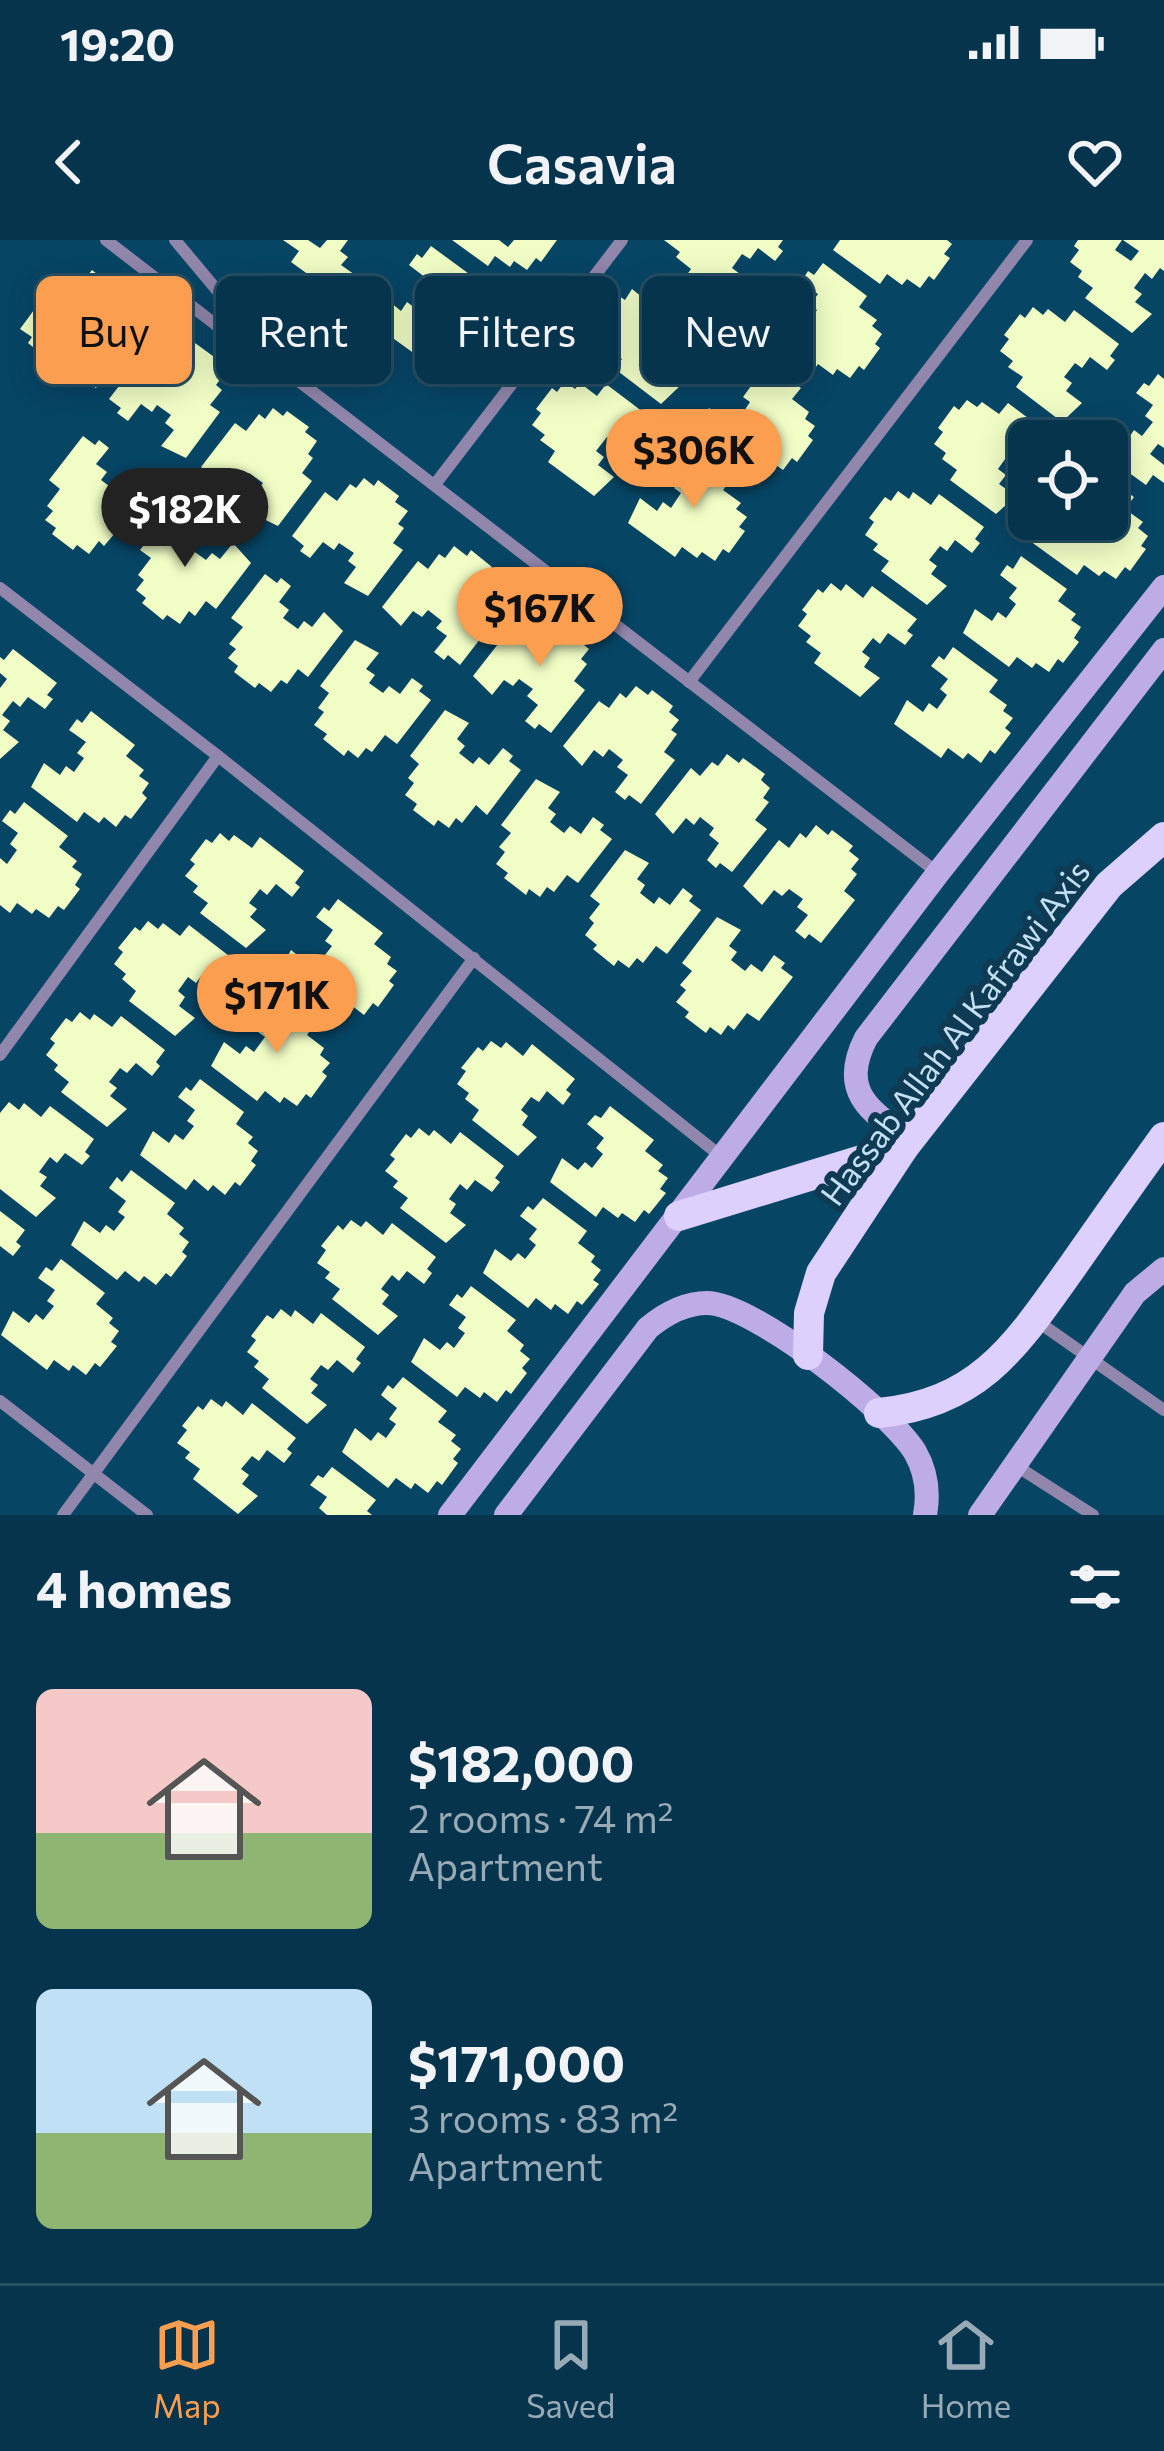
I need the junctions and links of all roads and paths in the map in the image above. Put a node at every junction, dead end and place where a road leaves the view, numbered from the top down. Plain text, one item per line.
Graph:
1 (106, 240) edge
2 (175, 240) edge
3 (622, 240) edge
4 (1028, 240) edge
5 (216, 289) edge
6 (216, 326) edge
7 (304, 384) edge
8 (436, 483) junction
9 (1164, 587) edge
10 (0, 588) edge
11 (1164, 650) edge
12 (689, 682) junction
13 (218, 756) junction
14 (1160, 845) edge
15 (938, 873) junction
16 (474, 958) junction
17 (0, 1055) edge
18 (1164, 1137) edge
19 (908, 1143) junction
20 (722, 1157) junction
21 (679, 1216) junction
22 (1164, 1269) edge
23 (1034, 1319) junction
24 (808, 1354) junction
25 (1090, 1358) junction
26 (0, 1401) edge
27 (1164, 1410) edge
28 (879, 1413) junction
29 (1015, 1465) junction
30 (93, 1474) junction
31 (63, 1515) edge
32 (147, 1515) edge
33 (450, 1515) edge
34 (506, 1515) edge
35 (926, 1515) edge
36 (980, 1515) edge
37 (1093, 1515) edge

1 - 6 street
2 - 5 street
3 - 8 street
4 - 12 street
7 - 8 street
8 - 12 street
9 - 15 street
10 - 13 street
11 - 19 street
12 - 15 street
13 - 16 street
13 - 17 street
14 - 19 main road, Hassab Allah Al Kafrawi Axis
15 - 20 street
16 - 20 street
16 - 30 street
18 - 23 main road
19 - 21 main road
19 - 24 main road, Hassab Allah Al Kafrawi Axis
20 - 21 street
21 - 33 street
22 - 25 street
23 - 25 street
23 - 28 main road
24 - 28 street
24 - 34 street
25 - 27 street
25 - 29 street
26 - 30 street
28 - 35 street
29 - 36 street
29 - 37 street
30 - 31 street
30 - 32 street

